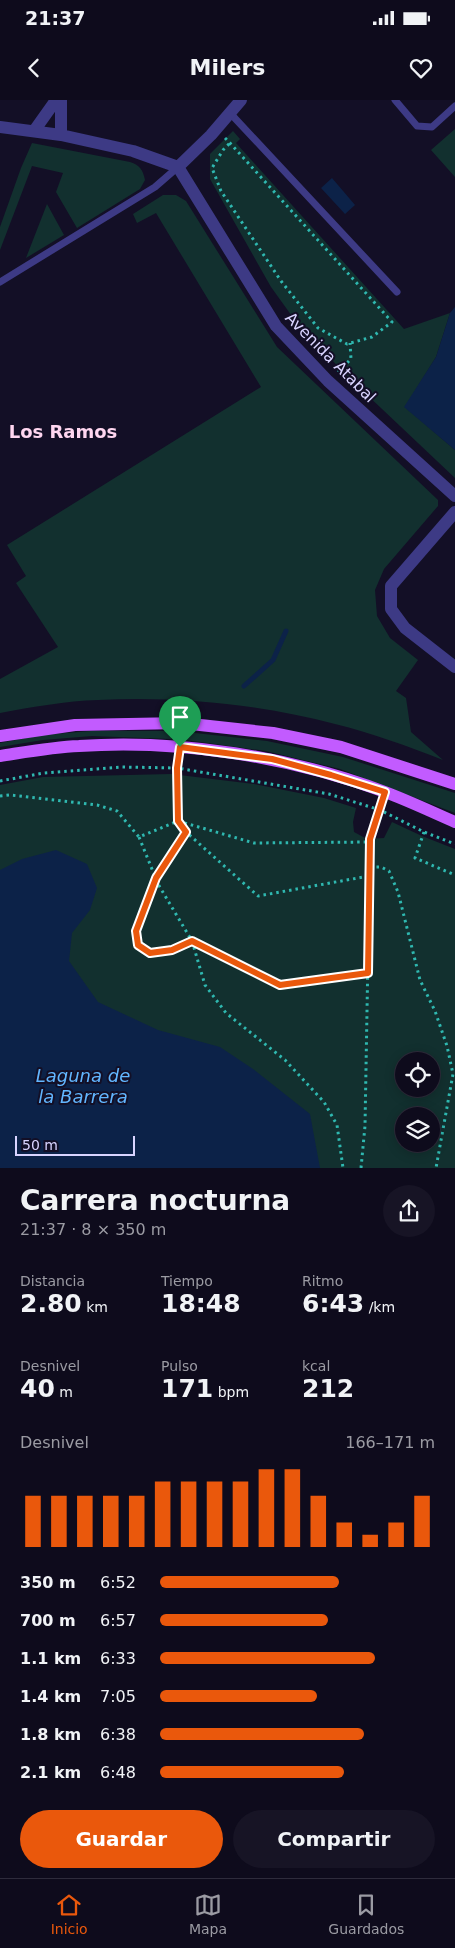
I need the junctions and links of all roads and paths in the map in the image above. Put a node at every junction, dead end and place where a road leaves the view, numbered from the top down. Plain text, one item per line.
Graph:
1 (56, 100) edge
2 (61, 100) edge
3 (241, 100) edge
4 (395, 100) edge
5 (455, 106) edge
6 (230, 113) junction
7 (0, 127) edge
8 (216, 128) junction
9 (34, 130) junction
10 (61, 135) junction
11 (230, 143) junction
12 (178, 167) junction
13 (0, 282) edge
14 (396, 292) dead end
15 (350, 343) junction
16 (328, 382) junction
17 (455, 496) edge
18 (455, 512) edge
19 (455, 667) edge
20 (0, 736) edge
21 (180, 747) junction
22 (0, 756) edge
23 (177, 768) junction
24 (0, 781) edge
25 (455, 784) edge
26 (385, 792) junction
27 (0, 796) edge
28 (380, 810) junction
29 (178, 821) junction
30 (455, 822) edge
31 (186, 832) junction
32 (424, 832) junction
33 (139, 837) junction
34 (370, 842) junction
35 (455, 844) edge
36 (370, 867) junction
37 (455, 875) edge
38 (370, 876) junction
39 (156, 878) junction
40 (192, 941) junction
41 (368, 973) junction
42 (343, 1168) edge
43 (361, 1168) edge
44 (436, 1168) edge

1 - 9 street
2 - 10 street
3 - 6 street
4 - 5 lane
6 - 8 street
6 - 14 lane
7 - 9 street
8 - 11 path
8 - 12 street
9 - 10 street
10 - 12 street
11 - 15 path
11 - 15 path
12 - 13 lane
12 - 16 street, Avenida Atabal
15 - 16 path
16 - 17 street, Avenida Atabal
18 - 19 street
20 - 25 main road
21 - 22 main road
21 - 23 path
21 - 26 main road
23 - 24 path
23 - 28 path
23 - 29 path
26 - 28 path
26 - 30 main road
27 - 33 path
28 - 32 path
28 - 34 path
29 - 31 path
29 - 33 path
29 - 34 path
31 - 38 path
31 - 39 path
32 - 35 path
32 - 37 path
33 - 39 path
34 - 36 path
36 - 38 path
36 - 44 path
38 - 41 path
39 - 40 path
39 - 40 path
40 - 41 path
40 - 42 path
41 - 43 path

